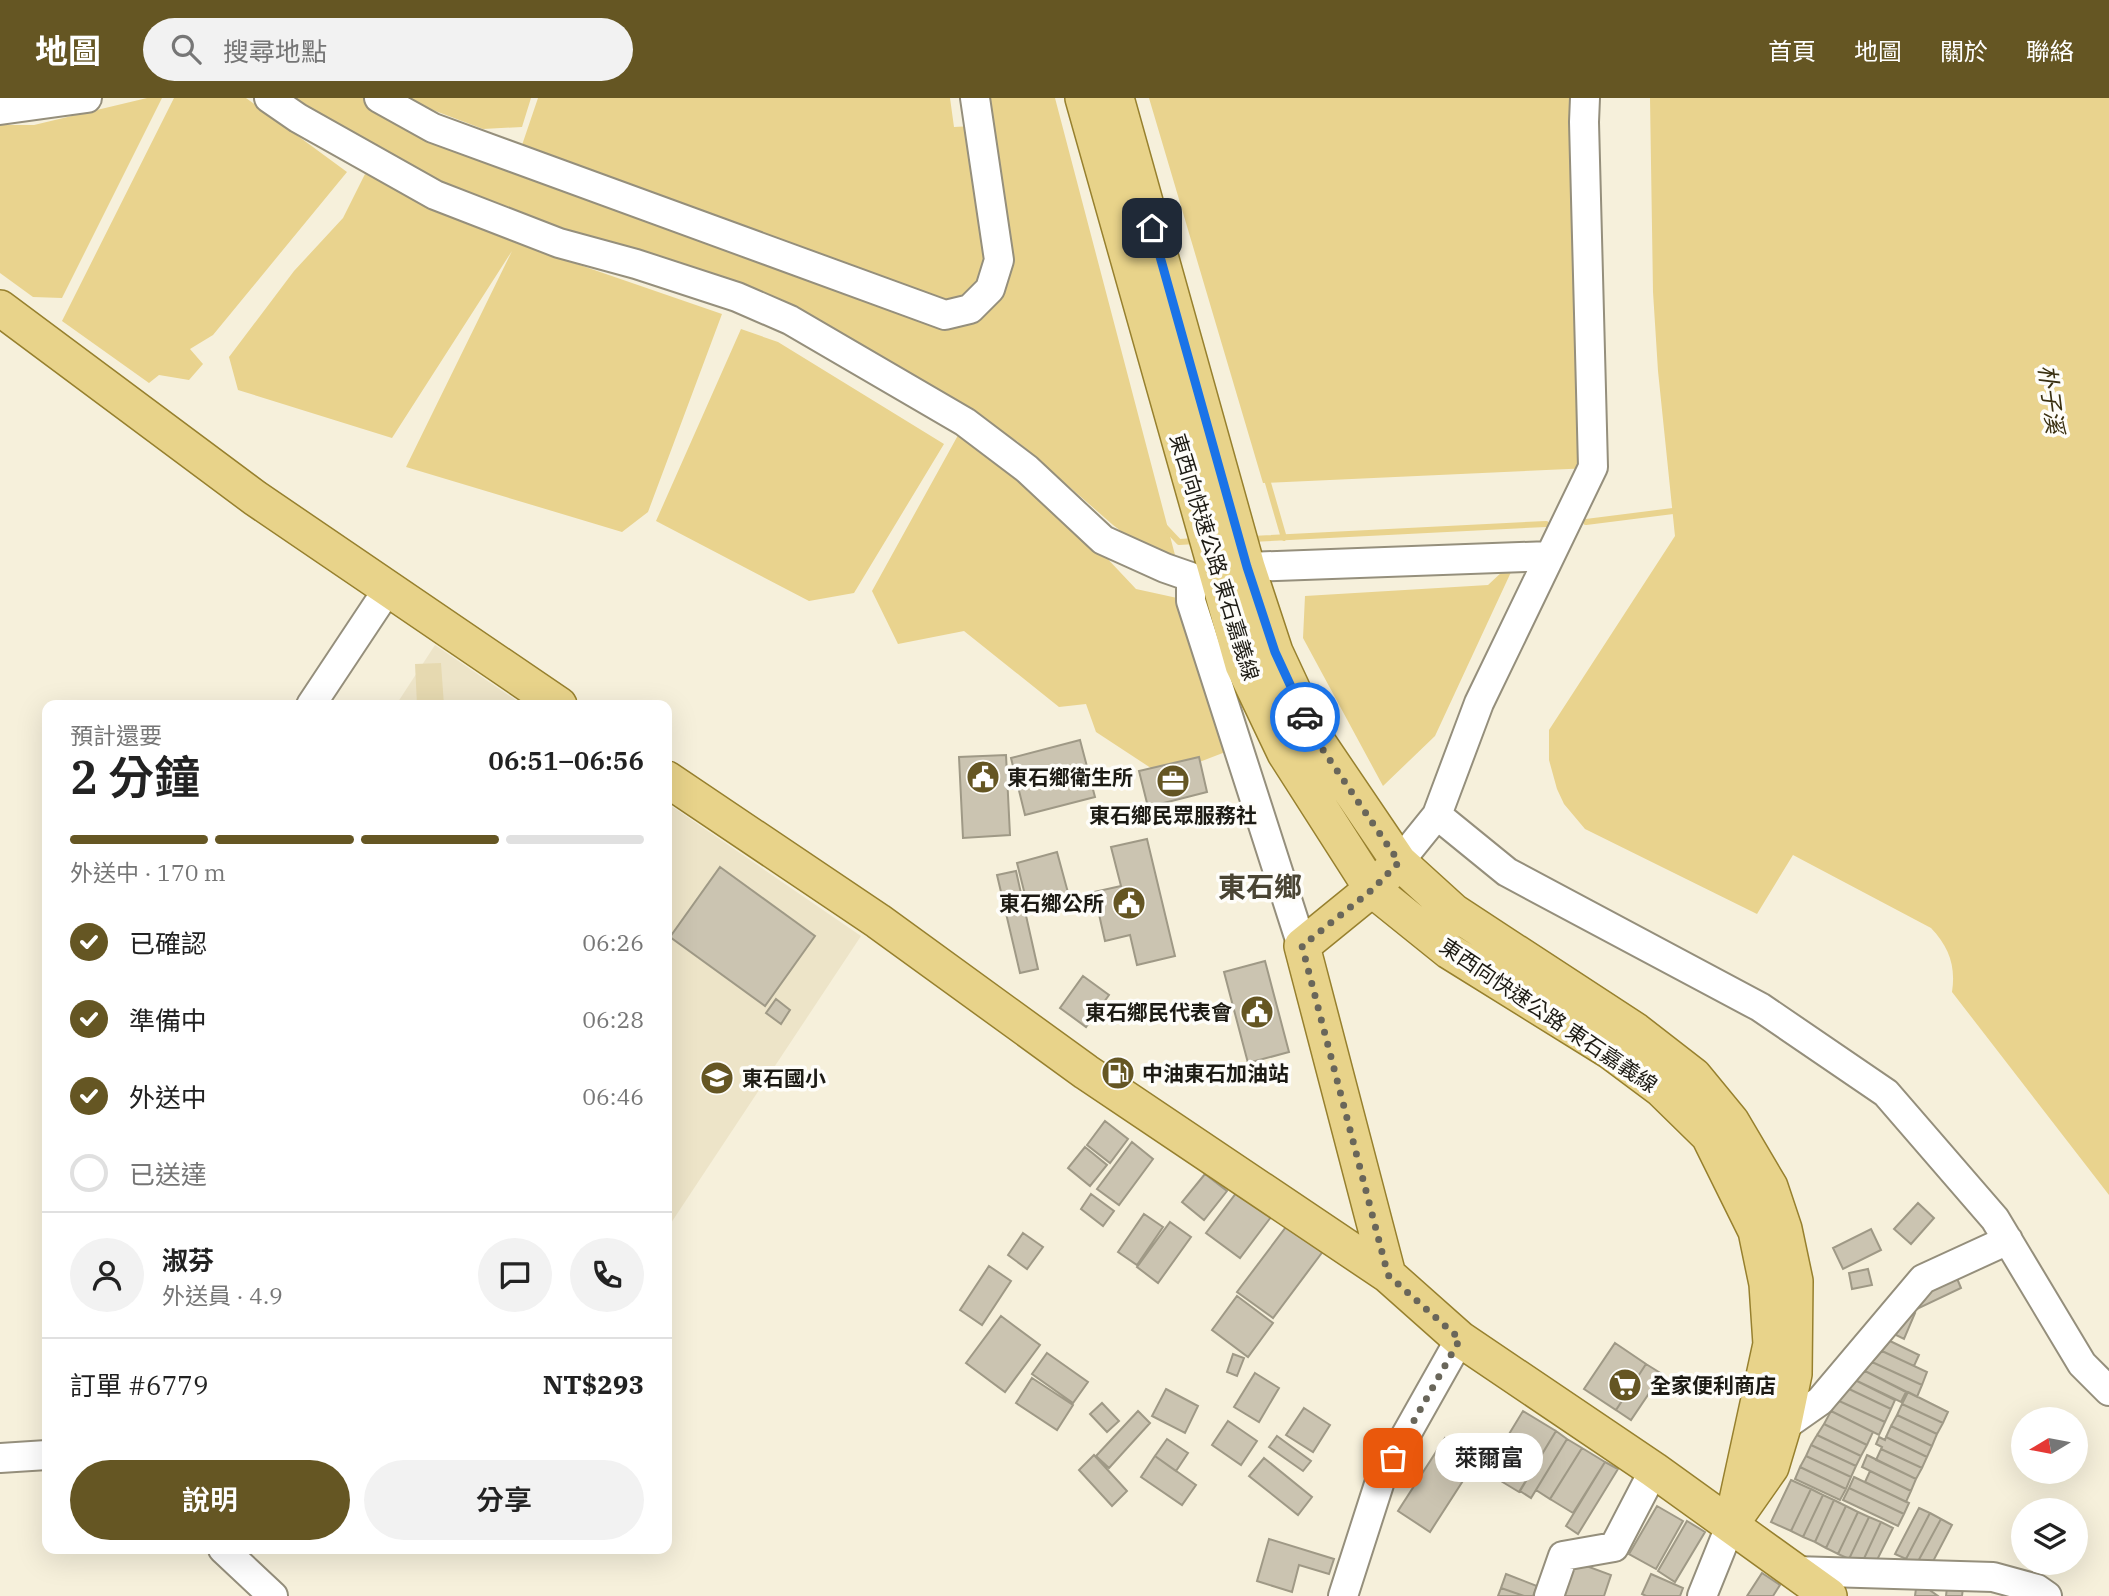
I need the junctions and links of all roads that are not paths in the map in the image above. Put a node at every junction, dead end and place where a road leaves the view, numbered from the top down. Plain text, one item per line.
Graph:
1 (87, 98) edge
2 (269, 98) edge
3 (379, 98) edge
4 (975, 98) edge
5 (1083, 98) edge
6 (1116, 98) edge
7 (1585, 98) edge
8 (0, 110) edge
9 (0, 308) edge
10 (1550, 556) junction
11 (1247, 567) junction
12 (388, 589) junction
13 (314, 700) edge
14 (552, 700) edge
15 (672, 782) edge
16 (1437, 815) junction
17 (1399, 862) junction
18 (1373, 889) junction
19 (1302, 946) junction
20 (2008, 1240) junction
21 (1388, 1275) junction
22 (1460, 1339) junction
23 (2109, 1391) edge
24 (1769, 1423) junction
25 (42, 1455) edge
26 (0, 1458) edge
27 (1654, 1471) junction
28 (1731, 1524) junction
29 (228, 1554) edge
30 (1795, 1571) junction
31 (273, 1596) edge
32 (1343, 1596) edge
33 (1549, 1596) edge
34 (1702, 1596) edge
35 (1829, 1596) edge
36 (2047, 1596) edge

1 - 8 street
2 - 19 street
3 - 4 street
5 - 18 main road, 東西向快速公路 東石嘉義線
6 - 11 main road, 東西向快速公路 東石嘉義線
7 - 10 street
9 - 12 main road
10 - 11 street
10 - 16 street
11 - 17 main road, 東西向快速公路 東石嘉義線
12 - 13 street
12 - 14 main road
15 - 21 main road
16 - 17 street
16 - 20 street
17 - 18 main road
17 - 24 main road, 東西向快速公路 東石嘉義線
18 - 19 main road
18 - 24 main road, 東西向快速公路 東石嘉義線
19 - 21 main road
20 - 23 street
20 - 24 street
21 - 22 main road
22 - 27 main road
22 - 32 street
24 - 28 main road, 東西向快速公路 東石嘉義線
25 - 26 street
27 - 28 main road
27 - 33 street
28 - 30 main road
28 - 34 street
29 - 31 street
30 - 35 main road
30 - 36 street

